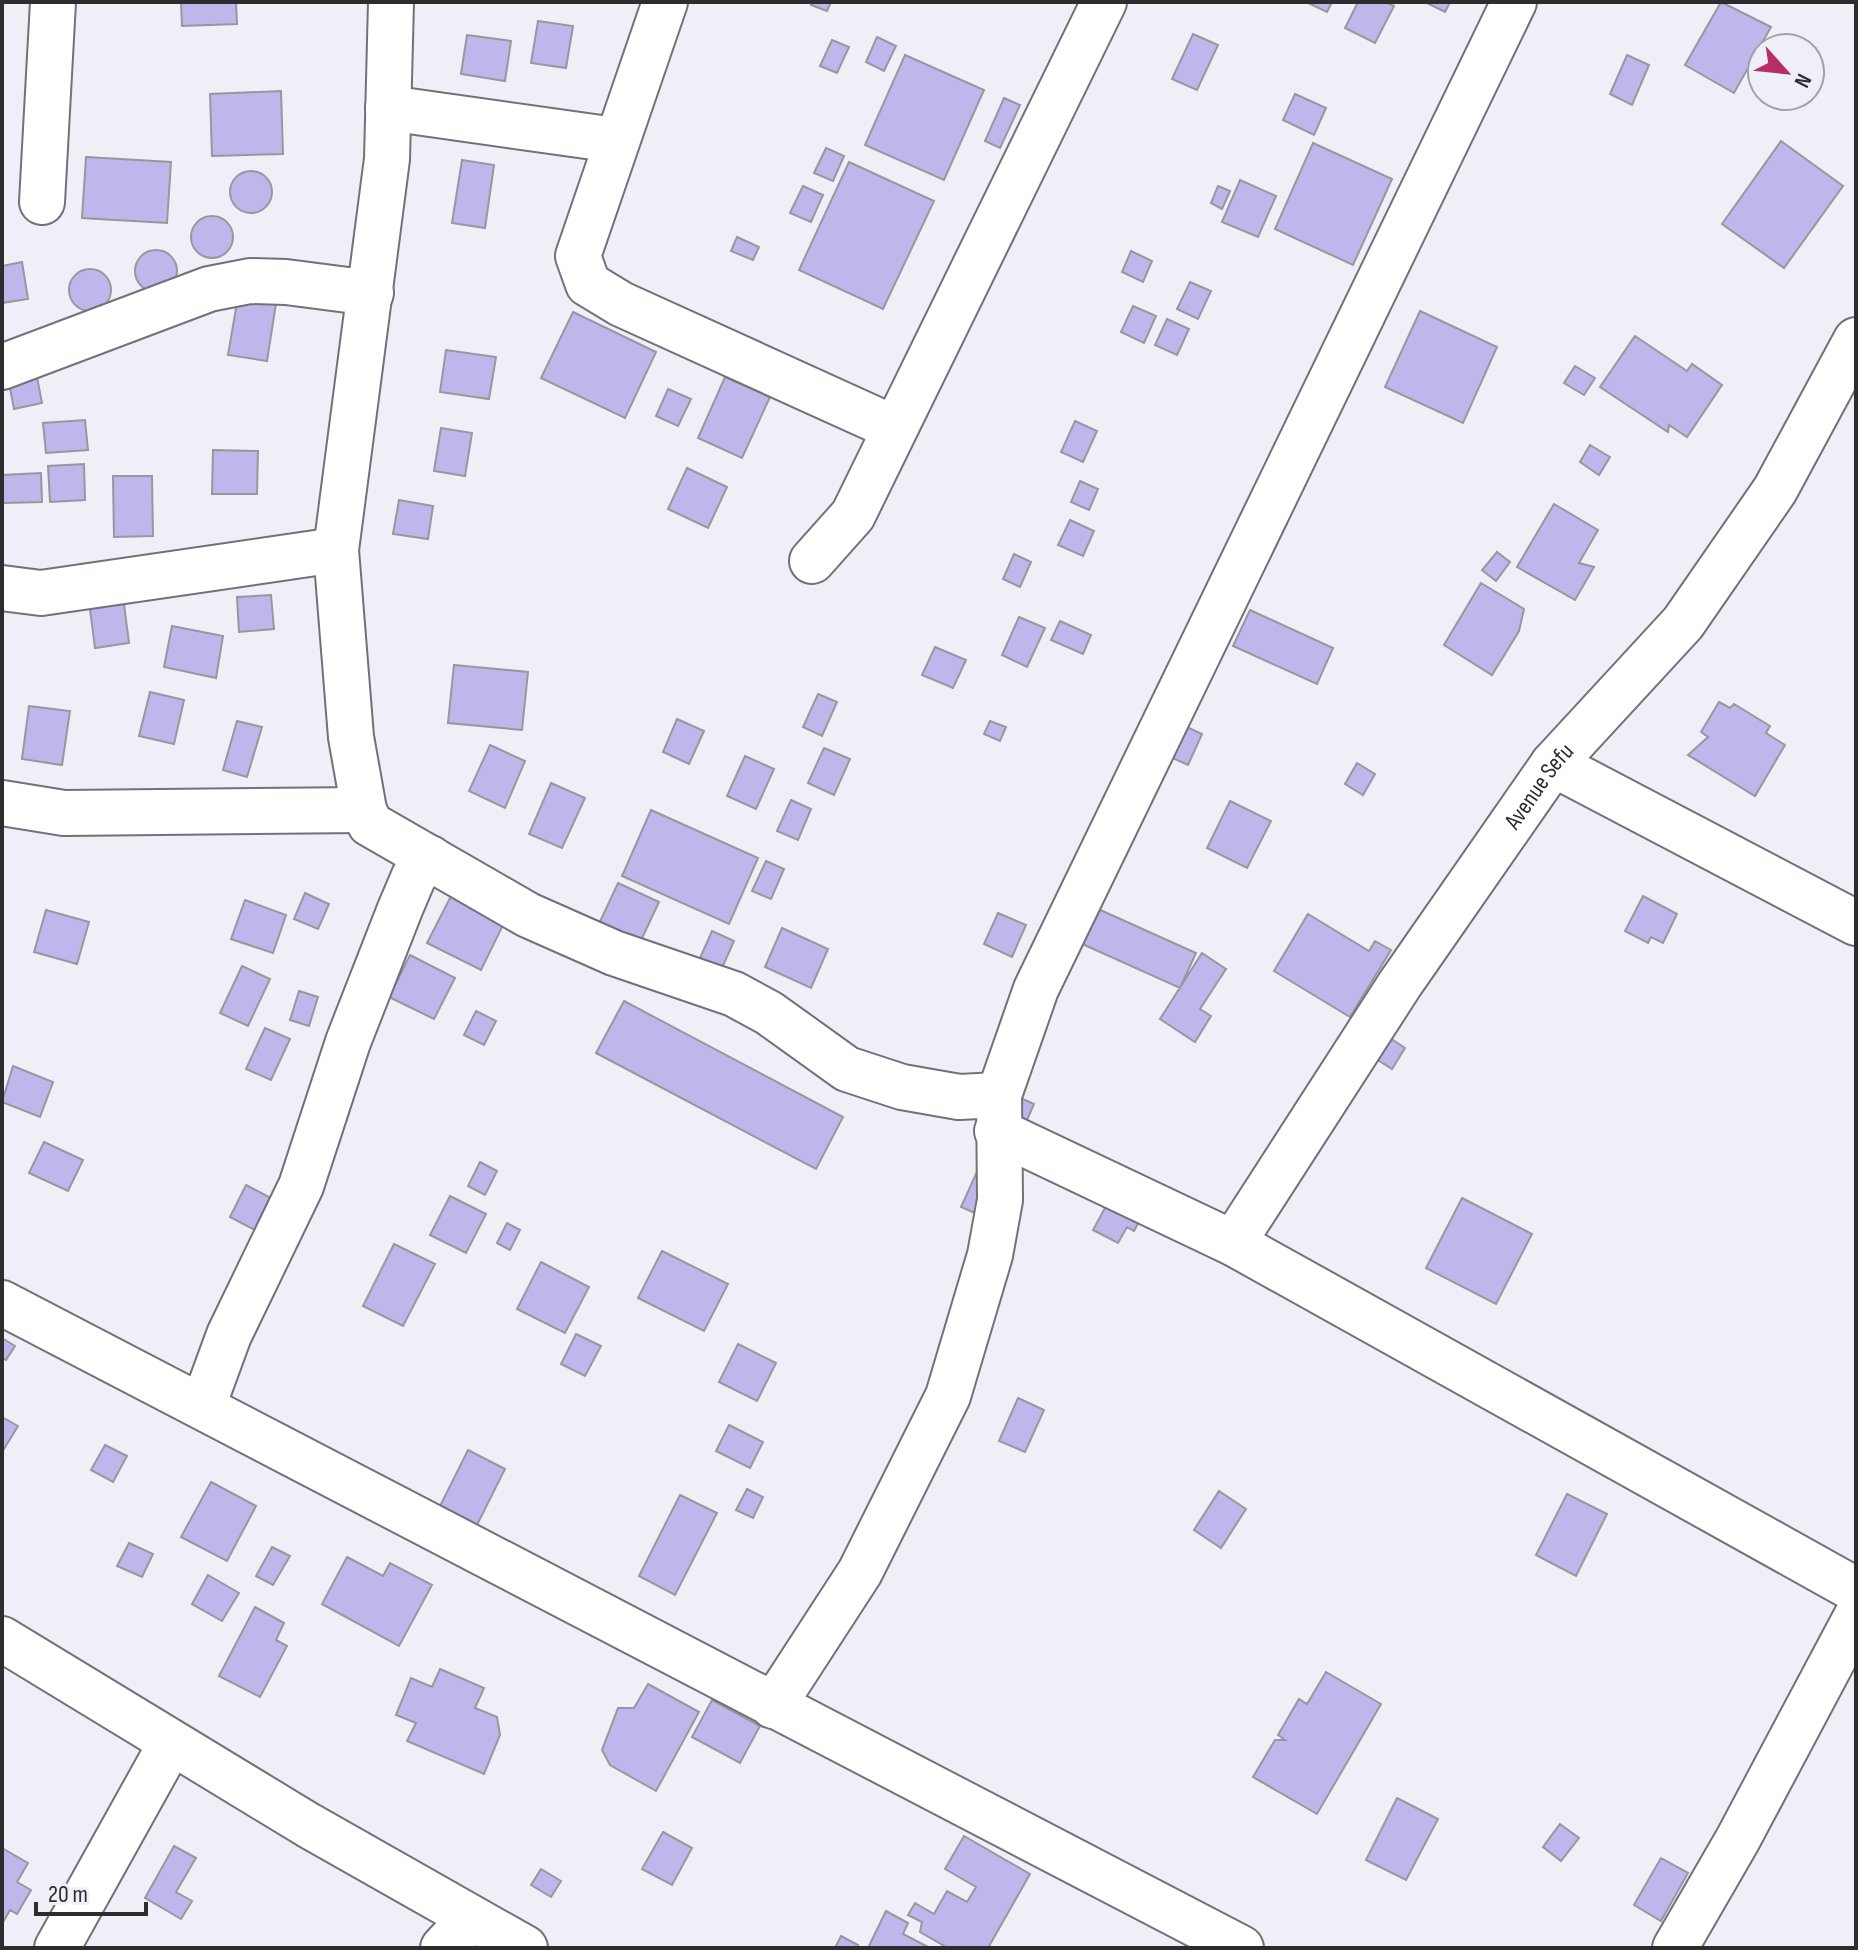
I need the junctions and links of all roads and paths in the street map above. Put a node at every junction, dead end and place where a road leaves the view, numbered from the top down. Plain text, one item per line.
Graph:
1 (53, 2) edge
2 (391, 2) edge
3 (665, 2) edge
4 (1104, 2) edge
5 (1514, 2) edge
6 (388, 108) junction
7 (615, 140) junction
8 (42, 202) dead end
9 (371, 293) junction
10 (1856, 340) edge
11 (2, 367) edge
12 (894, 428) junction
13 (336, 550) junction
14 (812, 561) dead end
15 (2, 588) edge
16 (1553, 764) junction
17 (2, 803) edge
18 (364, 810) junction
19 (430, 858) junction
20 (1856, 923) edge
21 (998, 1113) junction
22 (1233, 1243) junction
23 (2, 1303) edge
24 (203, 1406) junction
25 (1856, 1590) edge
26 (1856, 1617) edge
27 (2, 1639) edge
28 (773, 1706) junction
29 (171, 1743) junction
30 (457, 1933) edge
31 (57, 1948) edge
32 (525, 1948) edge
33 (1241, 1948) edge
34 (1675, 1948) edge

1 - 8 street
2 - 6 street
3 - 7 street
4 - 12 street
5 - 21 street
6 - 7 street
6 - 9 street
7 - 12 street
9 - 11 street
9 - 13 street
10 - 16 street, Avenue Sefu
12 - 14 street
13 - 15 street
13 - 18 street
16 - 20 street
16 - 22 street, Avenue Sefu
17 - 18 street
18 - 19 street
19 - 21 street
19 - 24 street
21 - 22 street
21 - 28 street
22 - 25 street
23 - 24 street
24 - 28 street
26 - 34 street
27 - 29 street
28 - 33 street
29 - 30 street
29 - 31 street
30 - 32 street

